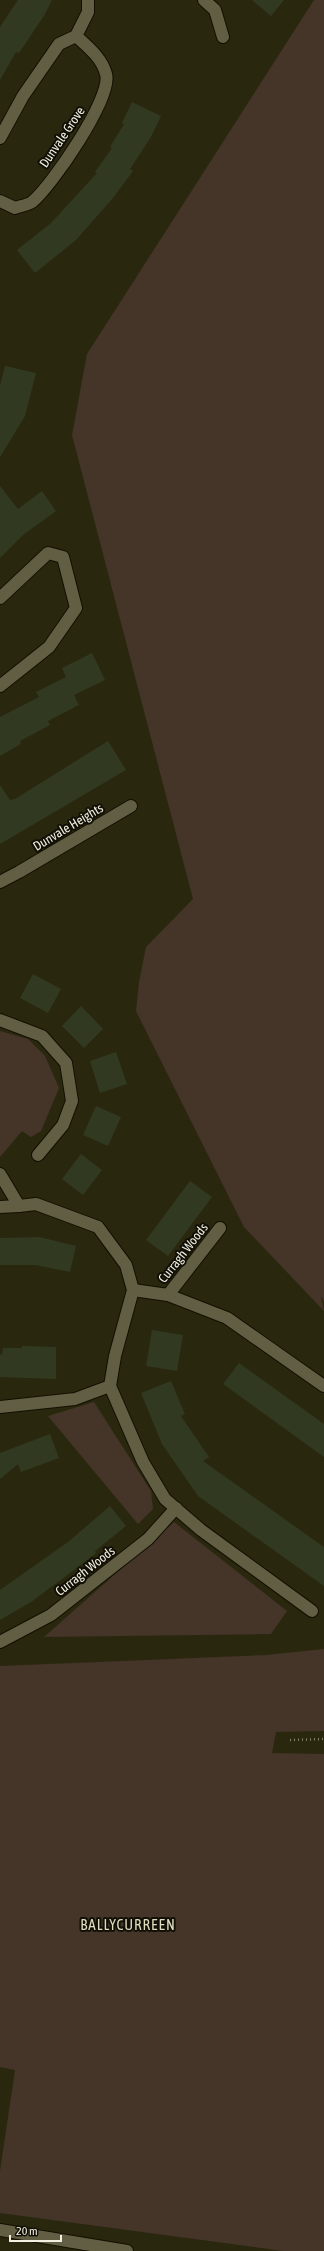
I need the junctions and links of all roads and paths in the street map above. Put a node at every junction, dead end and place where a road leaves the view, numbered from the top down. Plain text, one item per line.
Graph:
1 (88, 0) edge
2 (204, 0) edge
3 (76, 36) junction
4 (223, 37) dead end
5 (0, 138) edge
6 (0, 201) edge
7 (0, 598) edge
8 (0, 686) edge
9 (131, 806) dead end
10 (0, 882) edge
11 (0, 1020) edge
12 (38, 1155) dead end
13 (0, 1174) edge
14 (19, 1206) junction
15 (0, 1208) edge
16 (220, 1228) dead end
17 (133, 1290) junction
18 (168, 1295) junction
19 (110, 1386) junction
20 (324, 1386) edge
21 (0, 1407) edge
22 (176, 1508) junction
23 (312, 1611) dead end
24 (0, 1642) edge
25 (290, 1740) dead end
26 (324, 1740) edge
27 (0, 2230) edge
28 (126, 2251) edge

1 - 3 street
2 - 4 street
3 - 5 street
3 - 6 street, Dunvale Grove
7 - 8 street
9 - 10 street, Dunvale Heights
11 - 12 street
13 - 14 street
14 - 15 street
14 - 17 street
16 - 18 street, Curragh Woods
17 - 18 street, Curragh Woods
17 - 19 street
18 - 20 street, Curragh Woods
19 - 21 street
19 - 22 street
22 - 23 street
22 - 24 street, Curragh Woods
25 - 26 path
27 - 28 street

